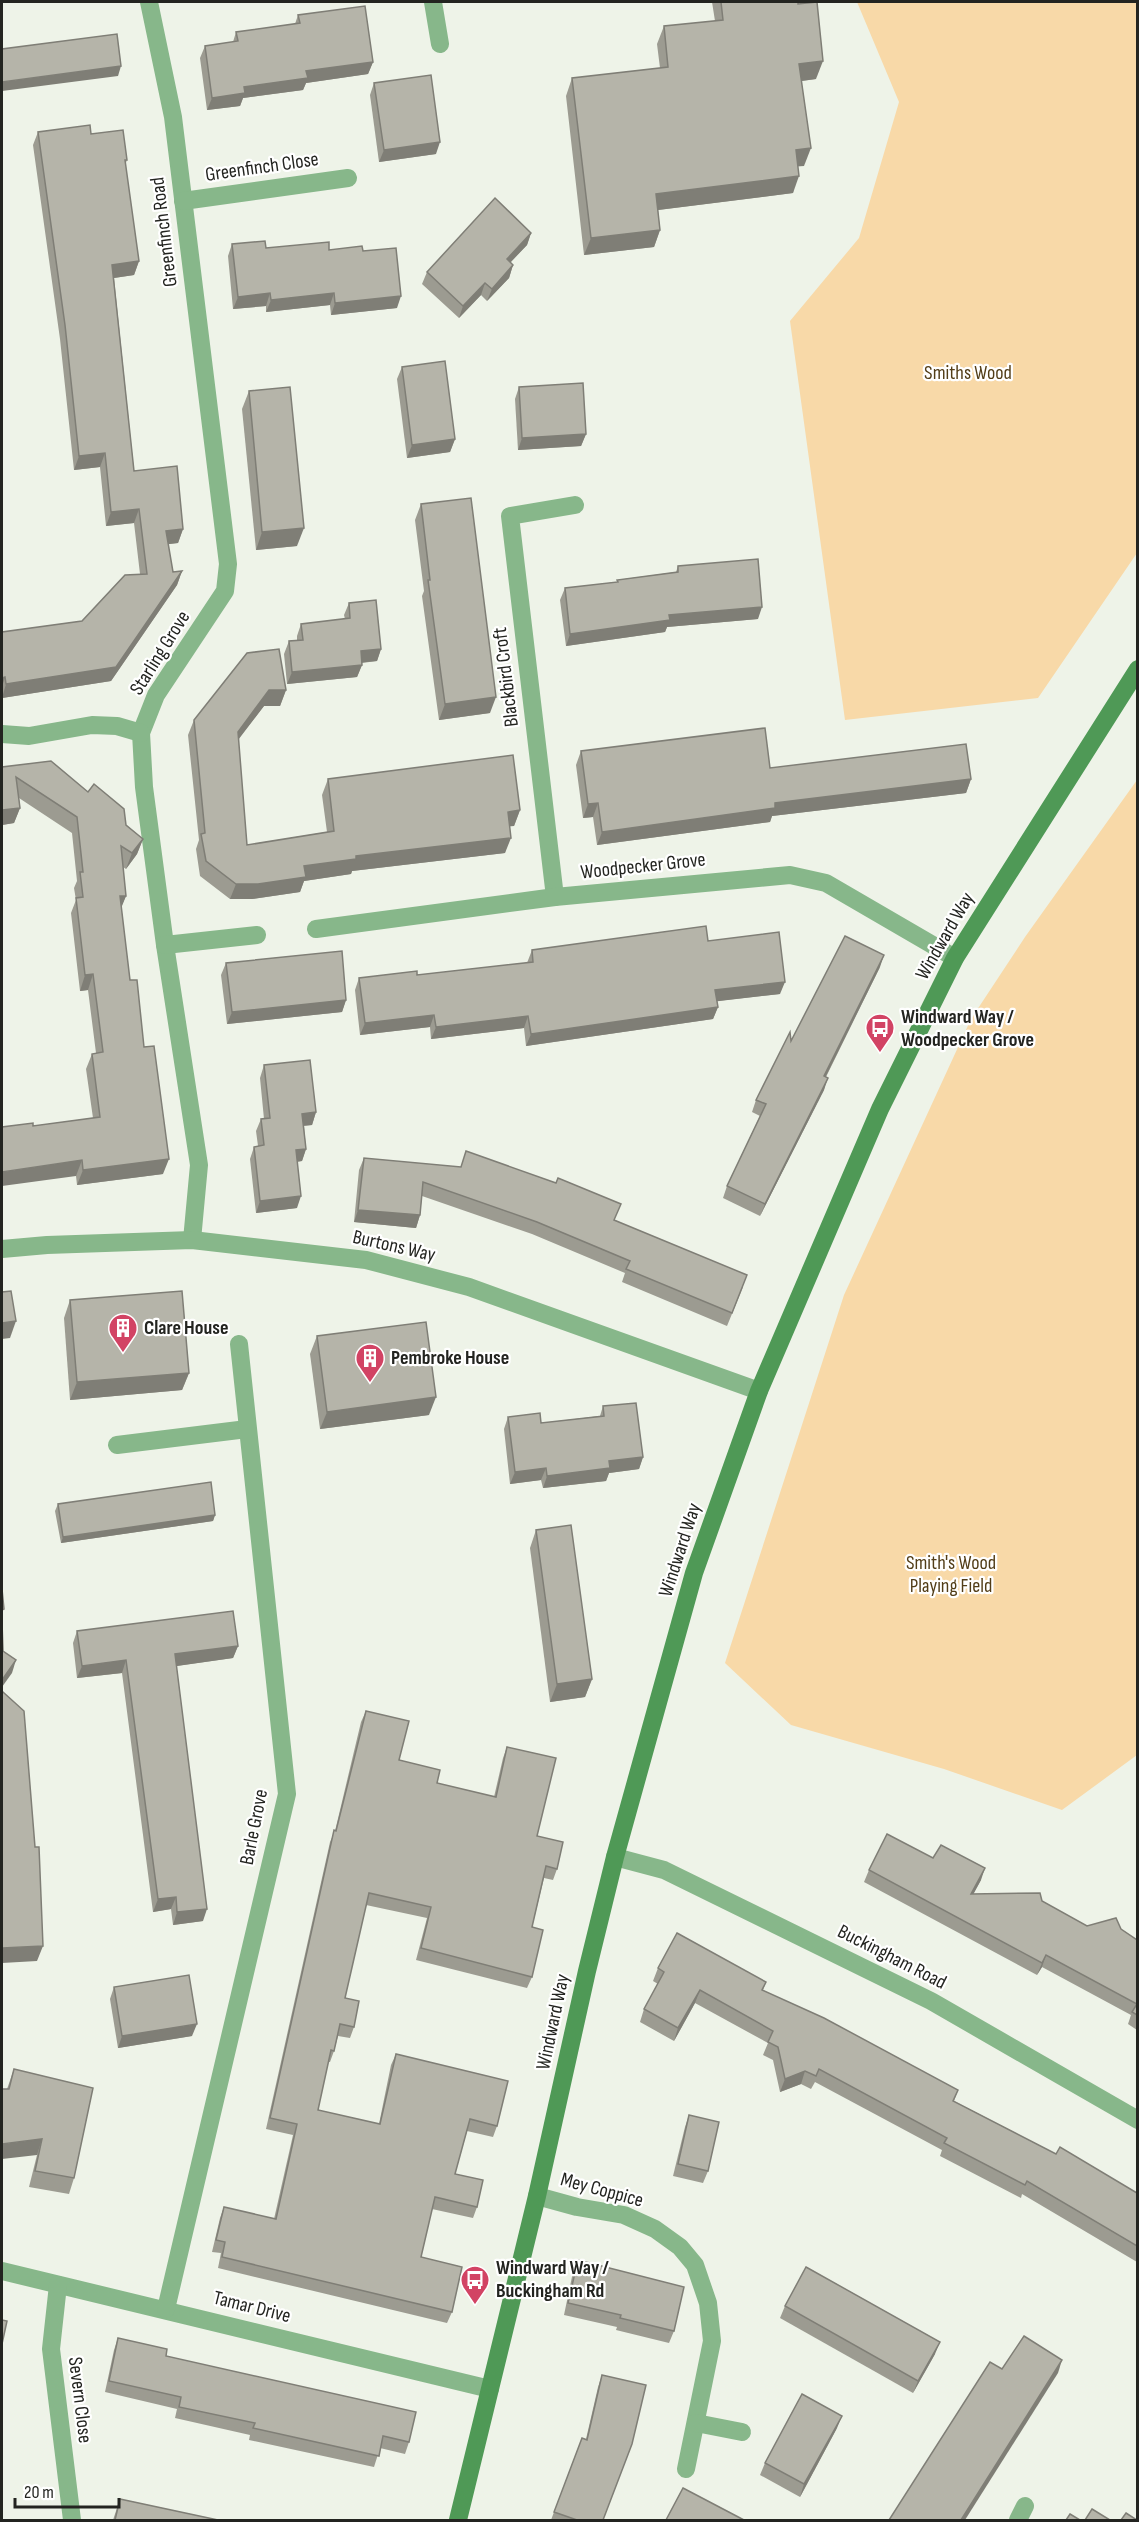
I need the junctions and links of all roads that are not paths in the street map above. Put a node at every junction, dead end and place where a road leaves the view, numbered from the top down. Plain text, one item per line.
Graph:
1 (149, 2) edge
2 (433, 2) edge
3 (440, 44) dead end
4 (348, 178) dead end
5 (183, 201) junction
6 (214, 459) joint
7 (575, 505) dead end
8 (1137, 669) edge
9 (141, 733) junction
10 (2, 734) edge
11 (555, 897) junction
12 (316, 929) dead end
13 (257, 935) dead end
14 (165, 945) junction
15 (955, 958) junction
16 (192, 1240) junction
17 (2, 1249) edge
18 (239, 1344) dead end
19 (759, 1391) junction
20 (247, 1429) junction
21 (117, 1445) dead end
22 (615, 1857) junction
23 (1137, 2120) edge
24 (537, 2196) junction
25 (2, 2271) edge
26 (58, 2285) junction
27 (166, 2309) junction
28 (490, 2389) junction
29 (696, 2423) junction
30 (742, 2432) dead end
31 (686, 2469) dead end
32 (72, 2520) edge
33 (458, 2520) edge

1 - 5 street, Greenfinch Road
2 - 3 street
4 - 5 street, Greenfinch Close
5 - 6 street, Greenfinch Road
6 - 9 street, Starling Grove
7 - 11 street, Blackbird Croft
8 - 15 street, Windward Way
9 - 10 street
9 - 14 street, Starling Grove
11 - 12 street, Woodpecker Grove
11 - 15 street, Woodpecker Grove
13 - 14 street
14 - 16 street, Starling Grove
15 - 19 street, Windward Way
16 - 17 street, Burtons Way
16 - 19 street, Burtons Way
18 - 20 street, Barle Grove
19 - 22 street, Windward Way
20 - 21 street
20 - 27 street, Barle Grove
22 - 23 street, Buckingham Road
22 - 24 street, Windward Way
24 - 28 street, Windward Way
24 - 29 street, Mey Coppice
25 - 26 street, Tamar Drive
26 - 27 street, Tamar Drive
26 - 32 street, Severn Close
27 - 28 street, Tamar Drive
28 - 33 street, Windward Way
29 - 30 street
29 - 31 street, Mey Coppice

